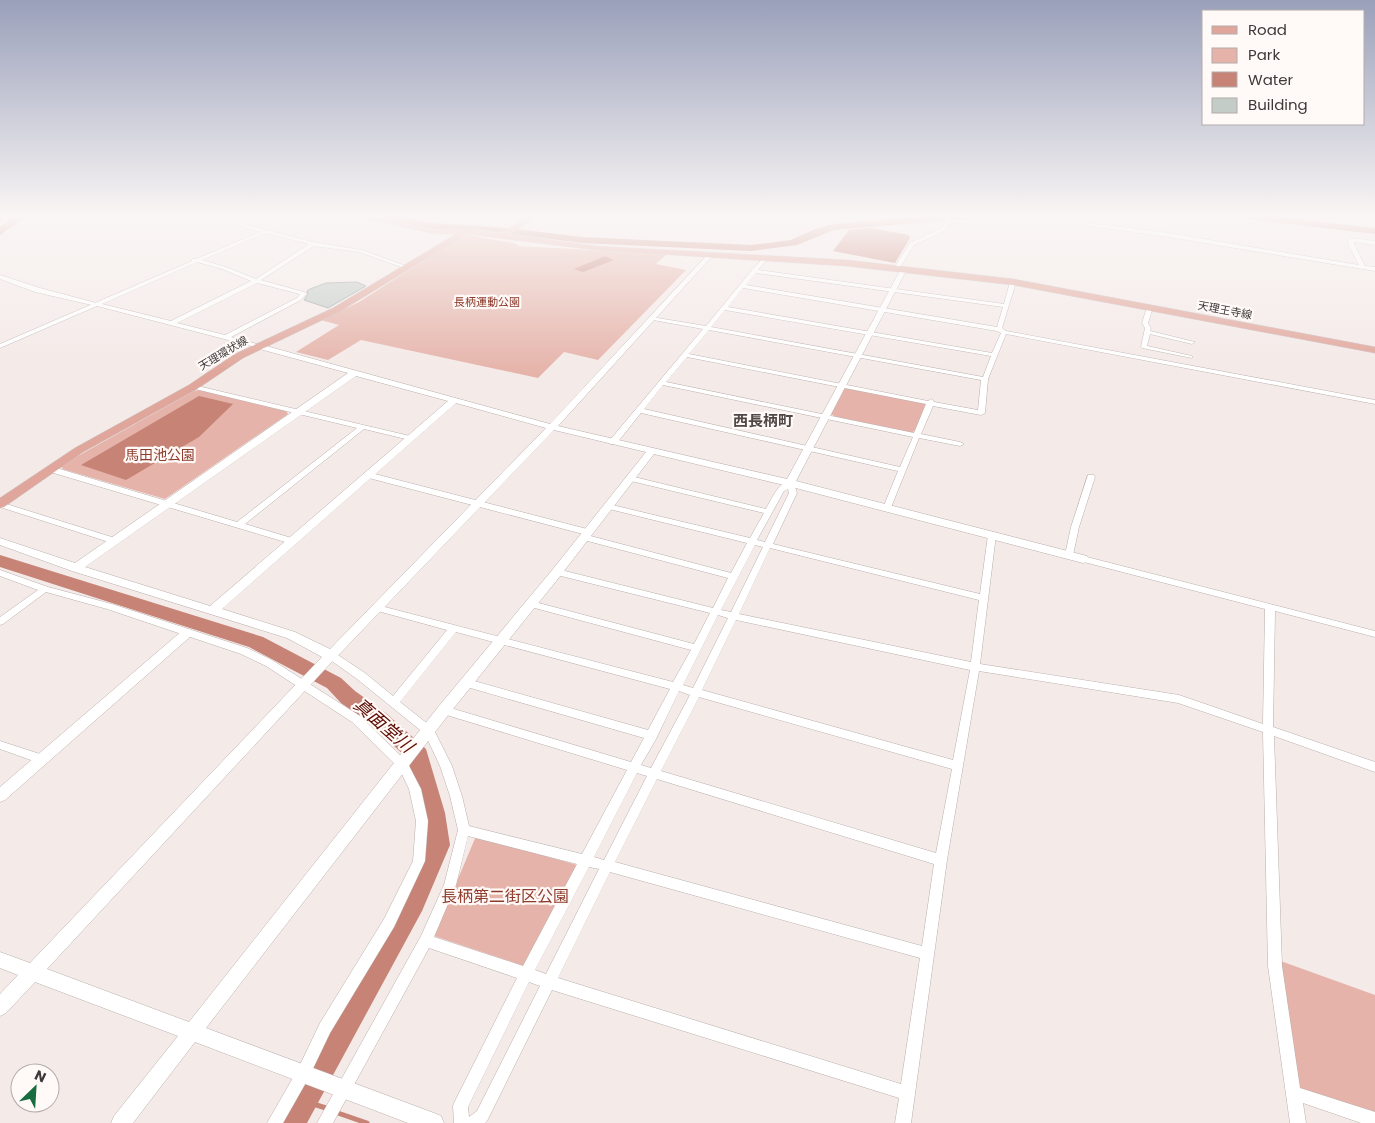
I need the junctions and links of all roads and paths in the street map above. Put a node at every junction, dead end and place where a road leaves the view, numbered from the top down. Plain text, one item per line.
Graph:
1 (175, 268) edge
2 (225, 268) edge
3 (275, 268) edge
4 (404, 268) edge
5 (698, 268) edge
6 (756, 268) edge
7 (893, 268) edge
8 (900, 269) junction
9 (754, 271) junction
10 (0, 277) edge
11 (256, 281) junction
12 (1013, 282) junction
13 (742, 286) junction
14 (893, 289) junction
15 (96, 304) junction
16 (1006, 306) junction
17 (1150, 306) junction
18 (723, 308) junction
19 (882, 310) junction
20 (654, 318) junction
21 (170, 324) junction
22 (707, 328) junction
23 (1001, 330) junction
24 (1147, 332) junction
25 (869, 333) junction
26 (224, 338) junction
27 (1192, 342) dead end
28 (0, 346) edge
29 (259, 346) junction
30 (1375, 350) edge
31 (685, 355) junction
32 (857, 355) junction
33 (994, 355) junction
34 (1190, 357) dead end
35 (356, 372) junction
36 (985, 379) junction
37 (661, 383) junction
38 (843, 385) junction
39 (193, 387) junction
40 (454, 400) junction
41 (931, 401) junction
42 (1375, 402) edge
43 (639, 410) junction
44 (299, 412) junction
45 (826, 417) junction
46 (362, 427) junction
47 (552, 427) junction
48 (916, 435) junction
49 (410, 438) junction
50 (613, 442) junction
51 (960, 444) dead end
52 (808, 448) junction
53 (652, 450) junction
54 (50, 469) junction
55 (901, 469) junction
56 (368, 475) junction
57 (1091, 477) dead end
58 (630, 478) junction
59 (790, 483) junction
60 (478, 502) junction
61 (0, 504) edge
62 (167, 504) junction
63 (608, 506) junction
64 (887, 508) junction
65 (769, 512) junction
66 (239, 525) junction
67 (585, 534) junction
68 (992, 535) junction
69 (0, 541) edge
70 (115, 541) junction
71 (292, 541) junction
72 (752, 542) junction
73 (767, 546) junction
74 (1069, 555) junction
75 (1083, 559) joint
76 (76, 568) junction
77 (557, 572) junction
78 (0, 573) edge
79 (734, 577) junction
80 (45, 589) junction
81 (984, 598) junction
82 (531, 604) junction
83 (377, 608) junction
84 (1270, 608) junction
85 (214, 610) junction
86 (716, 612) junction
87 (734, 616) junction
88 (0, 622) edge
89 (454, 628) junction
90 (187, 633) junction
91 (1375, 634) edge
92 (501, 640) junction
93 (697, 648) junction
94 (328, 660) junction
95 (975, 667) junction
96 (306, 683) junction
97 (467, 683) junction
98 (677, 687) junction
99 (696, 693) junction
100 (394, 702) junction
101 (444, 710) junction
102 (1268, 731) junction
103 (426, 734) junction
104 (652, 736) junction
105 (0, 745) edge
106 (42, 759) junction
107 (404, 763) junction
108 (958, 766) junction
109 (635, 767) junction
110 (1375, 767) edge
111 (654, 773) junction
112 (0, 796) edge
113 (464, 830) junction
114 (586, 860) junction
115 (941, 860) junction
116 (608, 866) junction
117 (426, 941) junction
118 (928, 954) junction
119 (0, 960) edge
120 (34, 972) junction
121 (526, 974) junction
122 (550, 982) junction
123 (0, 1007) edge
124 (194, 1032) junction
125 (305, 1075) junction
126 (340, 1088) junction
127 (908, 1093) junction
128 (1294, 1093) junction
129 (1375, 1120) edge
130 (121, 1123) edge
131 (275, 1123) edge
132 (325, 1123) edge
133 (434, 1123) edge
134 (462, 1123) edge
135 (474, 1123) edge
136 (903, 1123) edge
137 (1298, 1123) edge

1 - 15 street
2 - 11 street
3 - 11 street
4 - 29 main road, 天理環状線
5 - 20 street
6 - 9 street
7 - 8 main road, 天理王寺線
8 - 12 main road, 天理王寺線
8 - 14 street
9 - 13 street
9 - 14 street
10 - 15 street
11 - 21 street
11 - 26 street
12 - 16 street
12 - 17 main road, 天理王寺線
13 - 18 street
13 - 19 street
14 - 16 street
14 - 19 street
15 - 21 street
15 - 28 street
16 - 23 street
17 - 24 street
17 - 30 main road, 天理王寺線
18 - 22 street
18 - 25 street
19 - 23 street
19 - 25 street
20 - 22 street
20 - 47 street
21 - 26 street
22 - 31 street
22 - 32 street
23 - 33 street
23 - 42 street
24 - 27 street
24 - 34 street
25 - 32 street
25 - 33 street
26 - 29 street
29 - 35 street
29 - 39 main road, 天理環状線
31 - 37 street
31 - 38 street
32 - 36 street
32 - 38 street
33 - 36 street
35 - 40 street
35 - 44 street
36 - 41 street
37 - 43 street
37 - 45 street
38 - 41 street
38 - 45 street
39 - 44 street
39 - 54 main road, 天理環状線
40 - 47 street
40 - 49 street
41 - 48 street
43 - 50 street
43 - 52 street
44 - 46 street
44 - 62 street
45 - 48 street
45 - 52 street
46 - 49 street
46 - 66 street
47 - 50 street
47 - 60 street
48 - 51 street
48 - 55 street
49 - 56 street
50 - 53 street
52 - 55 street
52 - 59 street
53 - 58 street
53 - 59 street
54 - 61 main road, 天理環状線
54 - 62 street
55 - 64 street
56 - 60 street
56 - 71 street
57 - 74 street
58 - 63 street
58 - 65 street
59 - 64 street
59 - 65 street
59 - 73 street
60 - 67 street
60 - 83 street
61 - 70 street
62 - 66 street
62 - 70 street
63 - 67 street
63 - 72 street
64 - 68 street
65 - 72 street
66 - 71 street
67 - 77 street
67 - 79 street
68 - 74 street
68 - 81 street
69 - 76 street
70 - 76 street
71 - 85 street
72 - 73 street
72 - 79 street
73 - 81 street
73 - 87 street
74 - 75 street
75 - 84 street
76 - 85 street
77 - 82 street
77 - 86 street
78 - 80 street
79 - 86 street
80 - 88 street
80 - 90 street
81 - 95 street
82 - 92 street
82 - 93 street
83 - 89 street
83 - 94 street
84 - 91 street
84 - 102 street
85 - 94 street
86 - 87 street
86 - 93 street
87 - 95 street
87 - 99 street
89 - 92 street
89 - 100 street
90 - 96 street
90 - 106 street
92 - 97 street
92 - 98 street
93 - 98 street
94 - 96 street
94 - 100 street
95 - 102 street
95 - 108 street
96 - 107 street
96 - 120 street
97 - 101 street
97 - 104 street
98 - 99 street
98 - 104 street
99 - 108 street
99 - 111 street
100 - 103 street
101 - 103 street
101 - 109 street
102 - 110 street
102 - 128 street
103 - 107 street
103 - 113 street
104 - 109 street
105 - 106 street
106 - 112 street
107 - 124 street
107 - 125 street
108 - 115 street
109 - 111 street
109 - 114 street
111 - 115 street
111 - 116 street
113 - 114 street
113 - 117 street
114 - 116 street
114 - 121 street
115 - 118 street
116 - 118 street
116 - 122 street
117 - 121 street
117 - 126 street
118 - 127 street
119 - 120 street
120 - 123 street
120 - 124 street
121 - 122 street
121 - 134 street
122 - 127 street
122 - 135 street
124 - 125 street
124 - 130 street
125 - 126 street
125 - 131 street
126 - 132 street
126 - 133 street
127 - 136 street
128 - 129 street
128 - 137 street

